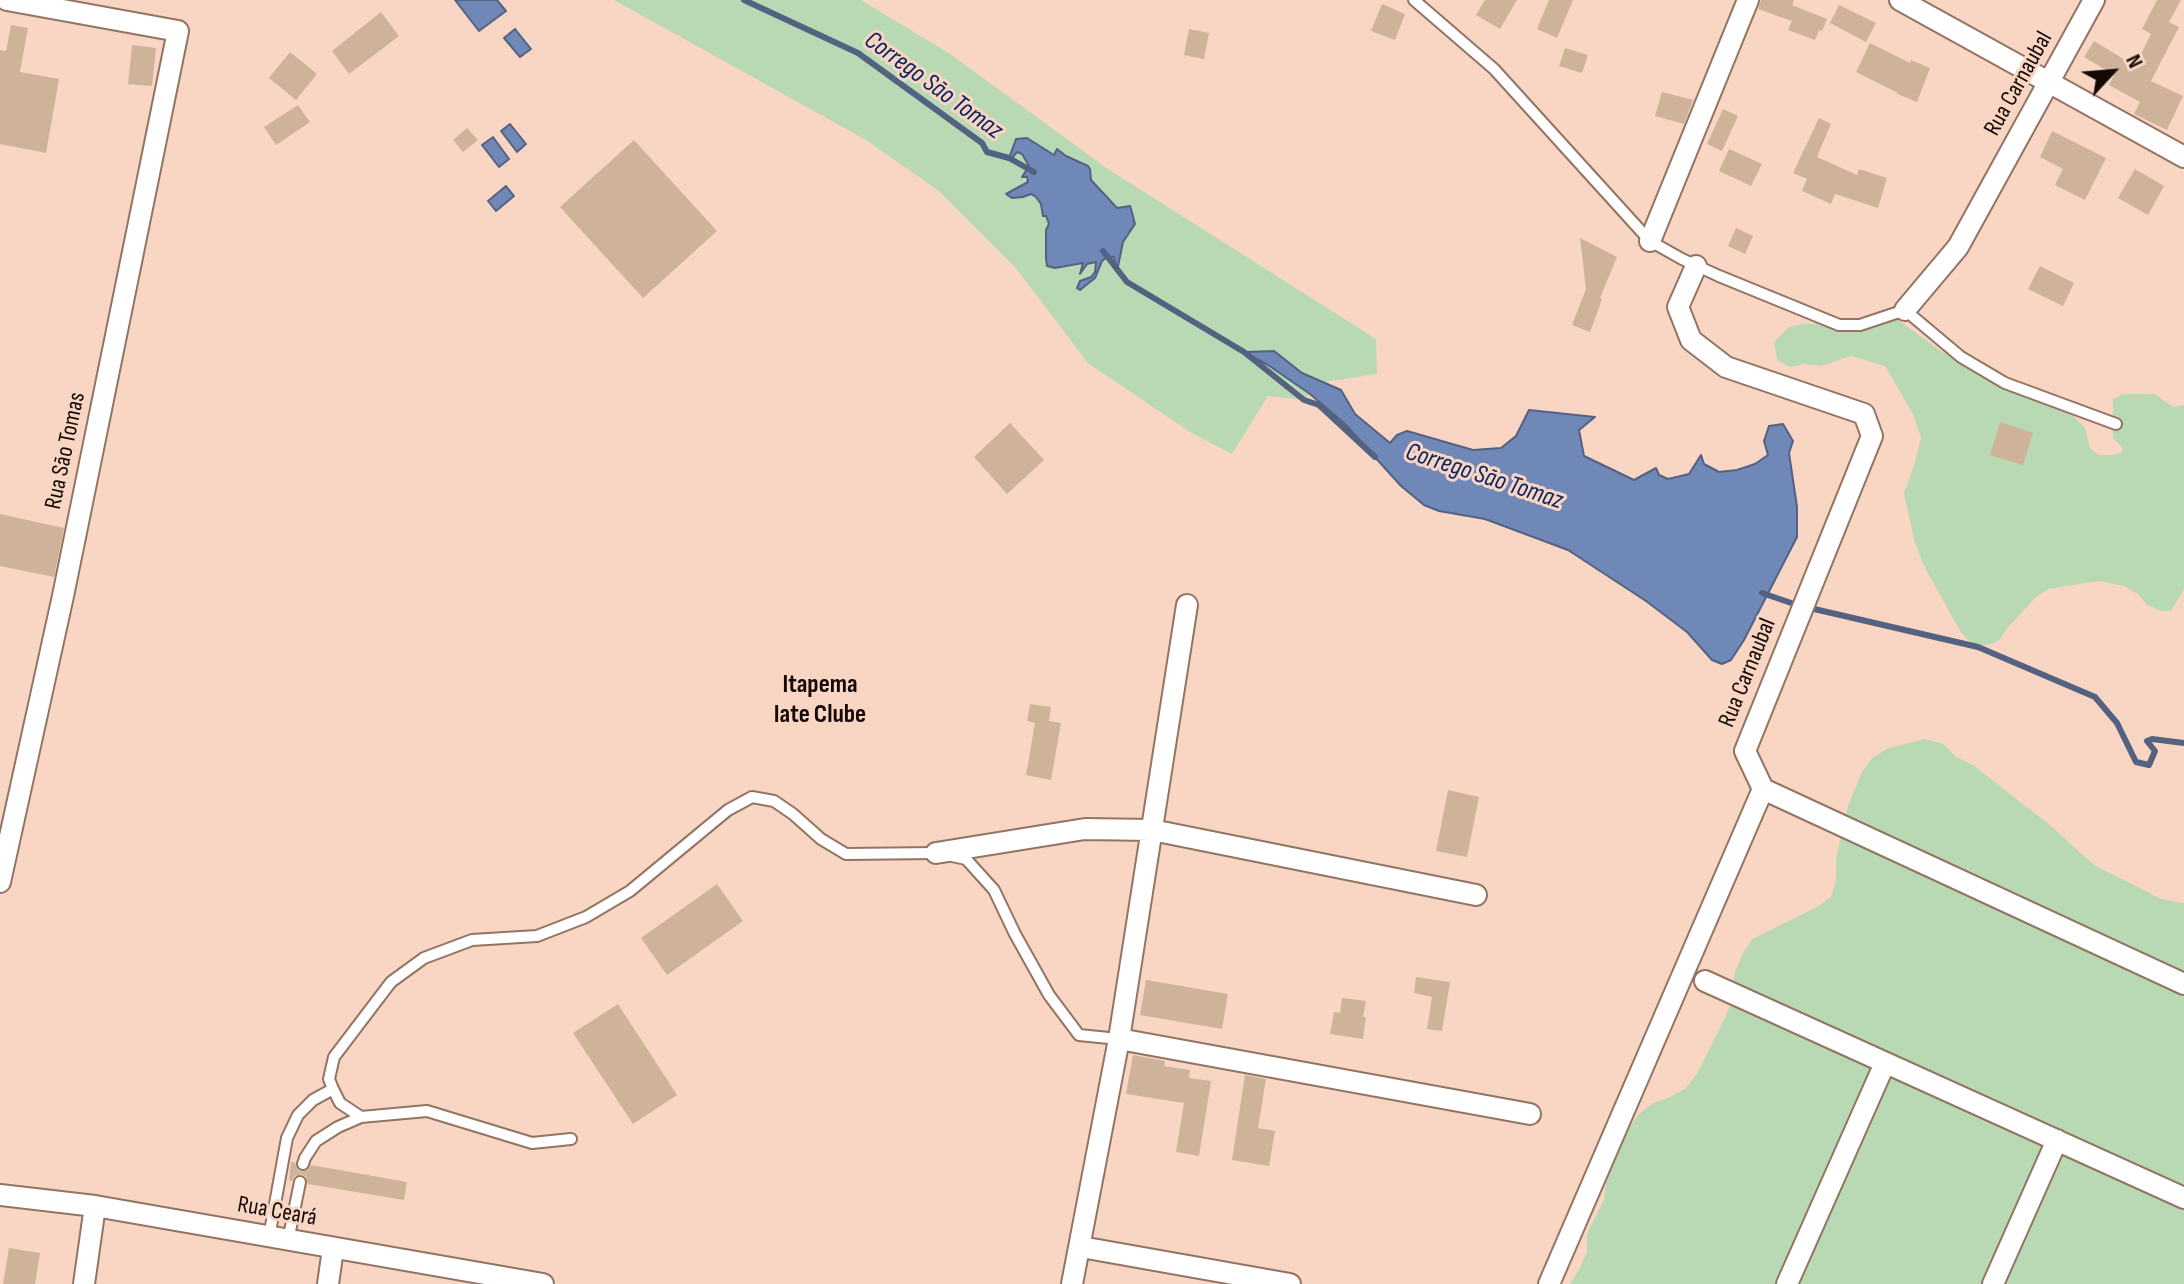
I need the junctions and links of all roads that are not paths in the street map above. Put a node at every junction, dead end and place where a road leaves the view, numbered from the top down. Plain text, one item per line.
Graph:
1 (7, 0) edge
2 (1414, 0) edge
3 (1748, 0) edge
4 (1900, 0) edge
5 (2094, 0) edge
6 (2049, 84) junction
7 (2184, 157) edge
8 (1650, 241) junction
9 (1696, 266) junction
10 (1905, 310) junction
11 (2116, 424) dead end
12 (1187, 605) dead end
13 (1763, 789) junction
14 (1152, 830) junction
15 (936, 853) junction
16 (0, 882) edge
17 (1476, 895) dead end
18 (1705, 981) dead end
19 (2184, 984) edge
20 (1119, 1039) junction
21 (1885, 1063) junction
22 (333, 1089) junction
23 (1530, 1114) dead end
24 (361, 1117) junction
25 (571, 1139) dead end
26 (2057, 1140) junction
27 (303, 1164) dead end
28 (300, 1182) dead end
29 (0, 1195) edge
30 (2184, 1198) edge
31 (95, 1206) junction
32 (278, 1239) junction
33 (1081, 1247) junction
34 (333, 1249) junction
35 (84, 1284) edge
36 (328, 1284) edge
37 (543, 1284) edge
38 (1072, 1284) edge
39 (1290, 1284) edge
40 (1549, 1284) edge
41 (1787, 1284) edge
42 (1993, 1284) edge

1 - 16 street, Rua São Tomas
2 - 8 lane
3 - 8 street
4 - 6 street
5 - 6 street, Rua Carnaubal
6 - 7 street
6 - 10 street, Rua Carnaubal
8 - 9 lane
9 - 10 lane
9 - 13 street, Rua Carnaubal
10 - 11 lane
12 - 14 street
13 - 19 street
13 - 40 street
14 - 15 street
14 - 17 street
14 - 20 street
15 - 20 lane
15 - 22 lane
18 - 21 street
20 - 23 street
20 - 33 street
21 - 26 street
21 - 41 street
22 - 24 lane
22 - 32 lane
24 - 25 lane
24 - 27 lane
26 - 30 street
26 - 42 street
28 - 32 lane
29 - 31 street, Rua Ceará
31 - 32 street, Rua Ceará
31 - 35 street
32 - 34 street, Rua Ceará
33 - 38 street
33 - 39 street
34 - 36 street
34 - 37 street, Rua Ceará

